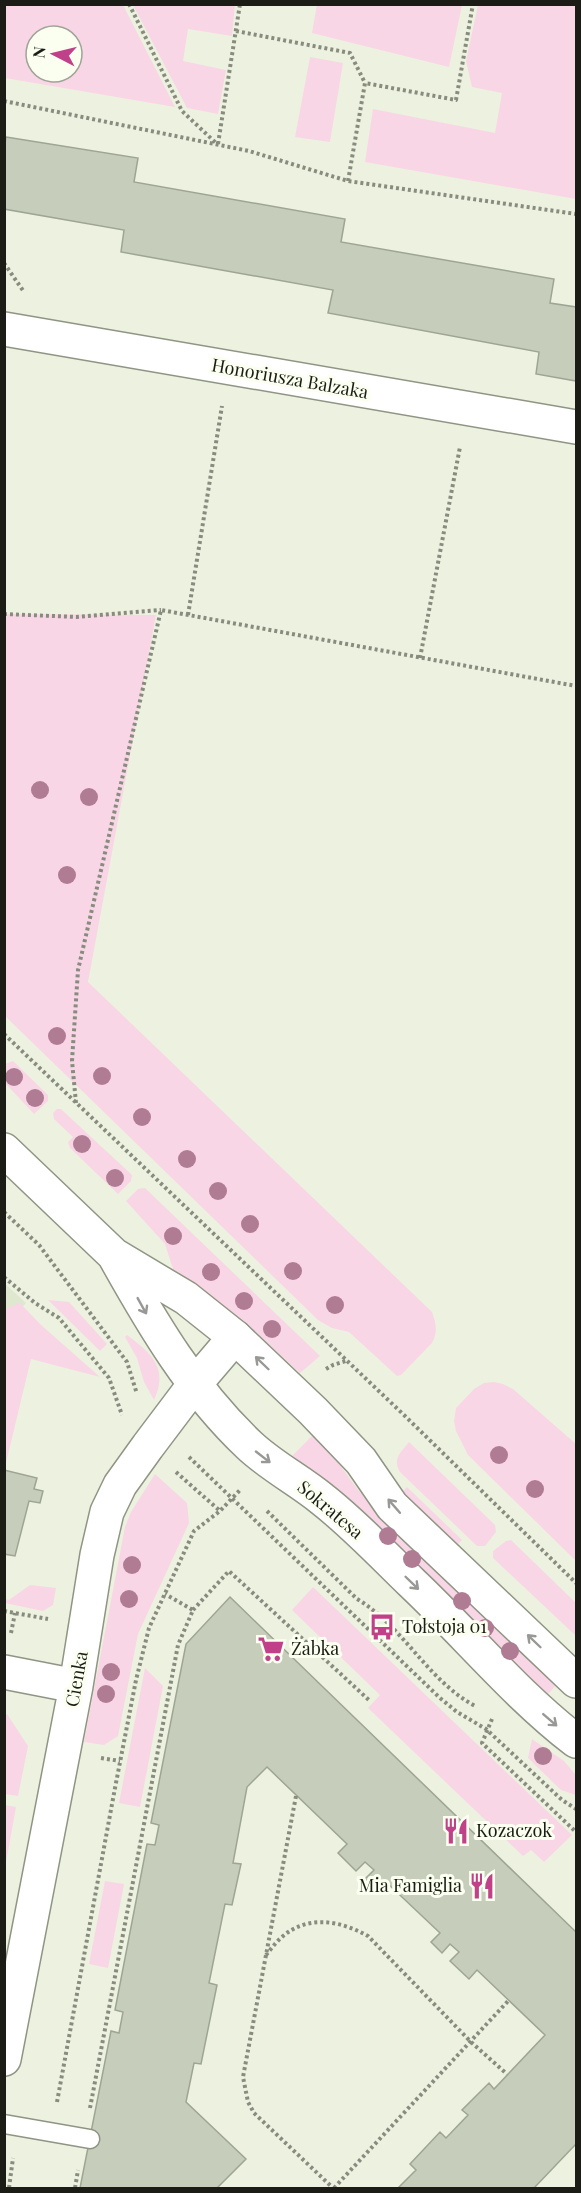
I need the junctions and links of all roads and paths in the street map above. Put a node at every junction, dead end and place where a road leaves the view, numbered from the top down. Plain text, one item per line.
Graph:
1 (129, 4) edge
2 (240, 4) edge
3 (473, 4) edge
4 (236, 31) junction
5 (365, 83) junction
6 (4, 101) edge
7 (218, 145) junction
8 (348, 181) junction
9 (576, 214) edge
10 (4, 329) edge
11 (228, 368) junction
12 (467, 408) junction
13 (576, 427) edge
14 (161, 610) junction
15 (4, 614) edge
16 (188, 615) junction
17 (420, 658) junction
18 (576, 687) edge
19 (4, 1034) edge
20 (76, 1103) junction
21 (4, 1150) edge
22 (4, 1212) edge
23 (114, 1255) junction
24 (4, 1277) edge
25 (235, 1337) junction
26 (194, 1385) junction
27 (155, 1437) junction
28 (243, 1487) dead end
29 (233, 1499) junction
30 (259, 1503) dead end
31 (220, 1511) junction
32 (576, 1583) edge
33 (165, 1594) junction
34 (193, 1610) junction
35 (4, 1672) edge
36 (576, 1681) edge
37 (76, 1686) junction
38 (370, 1701) dead end
39 (478, 1708) dead end
40 (488, 1713) dead end
41 (486, 1729) junction
42 (576, 1741) edge
43 (296, 1796) dead end
44 (576, 1809) edge
45 (576, 1832) edge
46 (266, 1956) junction
47 (509, 2000) dead end
48 (471, 2042) junction
49 (4, 2060) edge
50 (507, 2074) dead end
51 (89, 2114) dead end
52 (4, 2124) edge
53 (51, 2133) junction
54 (90, 2139) dead end
55 (12, 2153) dead end
56 (9, 2188) edge
57 (75, 2188) edge
58 (334, 2188) edge

1 - 7 path
2 - 4 path
3 - 5 path
4 - 5 path
4 - 7 path
5 - 8 path
6 - 7 path
7 - 8 path
8 - 9 path
10 - 11 street, Honoriusza Balzaka
11 - 12 street, Honoriusza Balzaka
11 - 16 path
12 - 13 street, Honoriusza Balzaka
12 - 17 path
14 - 15 path
14 - 16 path
14 - 20 path
16 - 17 path
17 - 18 path
19 - 20 path
20 - 32 path
21 - 23 street, Sokratesa
22 - 27 path
23 - 25 street, Sokratesa
23 -> 26 street, Sokratesa
24 - 27 path
25 - 26 street, Cienka
36 -> 25 street, Sokratesa
26 - 27 street, Cienka
26 -> 42 street, Sokratesa
27 - 29 path
27 - 31 path
27 - 37 street, Cienka
28 - 29 path
29 - 31 path
29 - 41 path
30 - 39 path
31 - 33 path
33 - 34 path
33 - 53 path
34 - 38 path
34 - 51 path
35 - 37 street
37 - 49 street, Cienka
40 - 41 path
41 - 44 path
41 - 45 path
43 - 46 path
46 - 48 path
46 - 58 path
47 - 48 path
48 - 50 path
48 - 58 path
52 - 53 lane
53 - 54 lane
53 - 57 path
55 - 56 path

